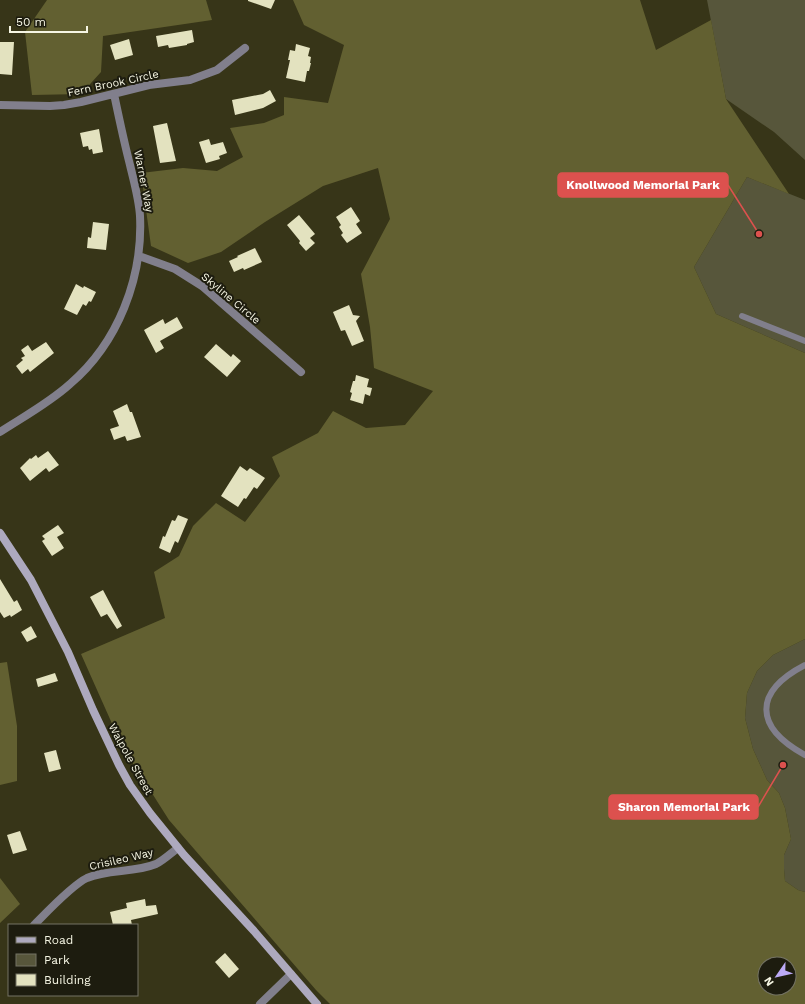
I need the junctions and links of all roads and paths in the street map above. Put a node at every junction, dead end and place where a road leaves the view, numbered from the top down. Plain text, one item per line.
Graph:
1 (245, 48) dead end
2 (114, 94) junction
3 (0, 105) edge
4 (139, 256) junction
5 (742, 316) dead end
6 (805, 341) edge
7 (300, 372) dead end
8 (0, 432) edge
9 (0, 533) edge
10 (805, 665) edge
11 (805, 754) edge
12 (178, 848) junction
13 (35, 924) edge
14 (291, 974) junction
15 (260, 1004) edge
16 (317, 1004) edge

1 - 2 street, Fern Brook Circle
2 - 3 street, Fern Brook Circle
2 - 4 street, Warner Way
4 - 7 street, Skyline Circle
4 - 8 street, Warner Way
5 - 6 lane
9 - 12 main road, Walpole Street
10 - 11 lane
12 - 13 street, Crisileo Way
12 - 14 main road, Walpole Street
14 - 15 street
14 - 16 main road, Walpole Street

